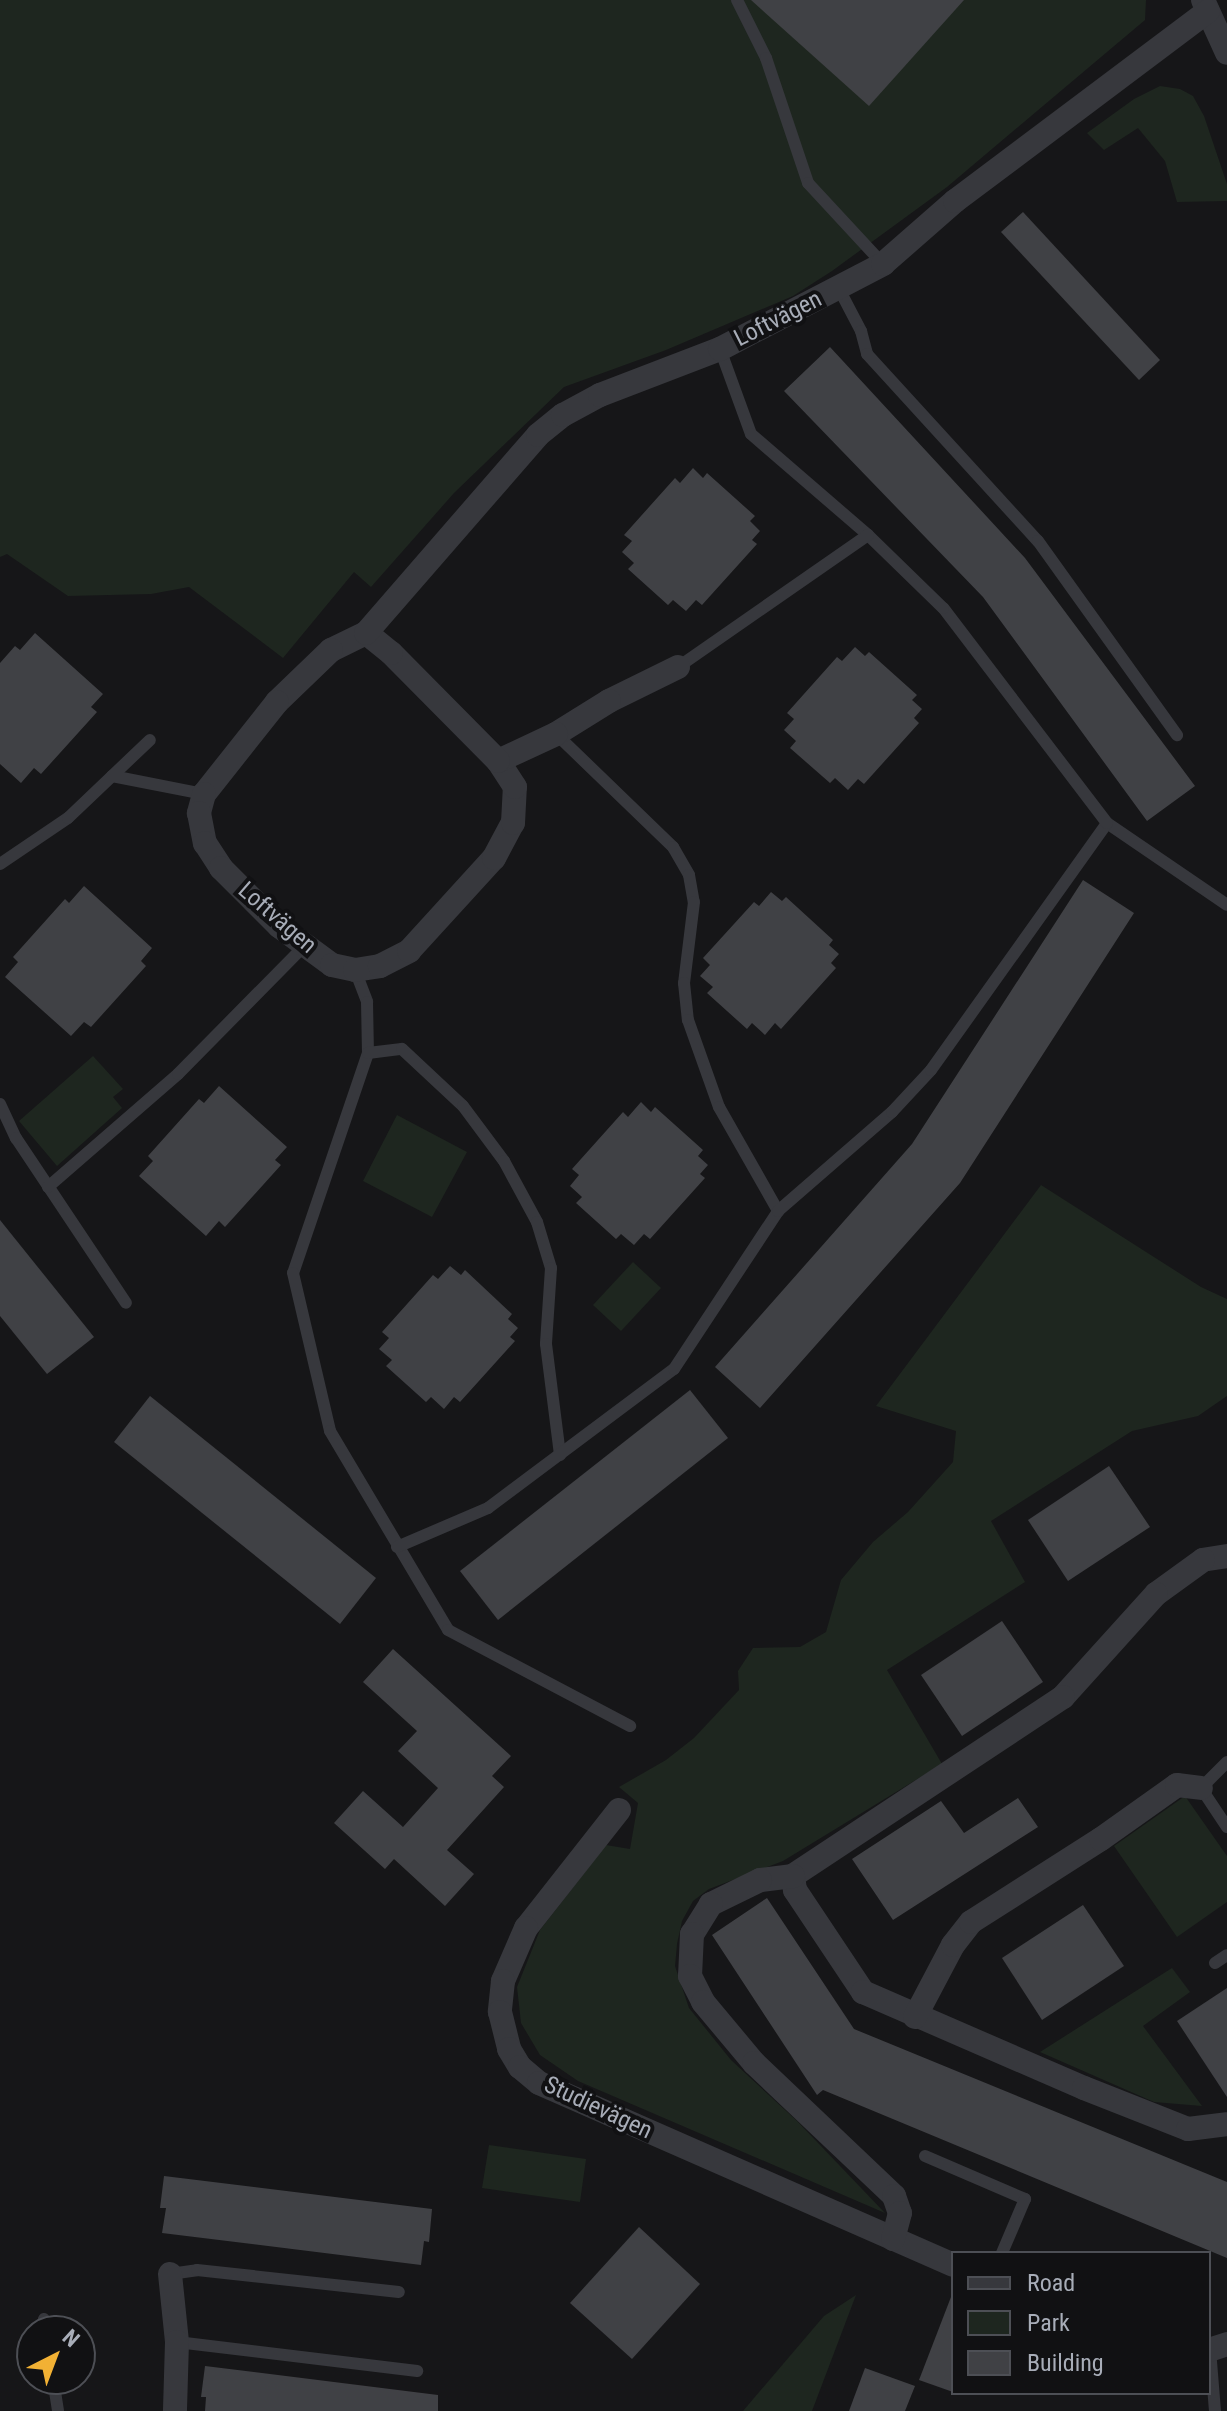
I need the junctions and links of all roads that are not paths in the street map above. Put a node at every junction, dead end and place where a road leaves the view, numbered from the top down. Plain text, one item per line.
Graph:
1 (737, 0) edge
2 (1206, 6) edge
3 (1227, 53) edge
4 (883, 264) junction
5 (838, 287) junction
6 (720, 349) junction
7 (868, 535) junction
8 (366, 633) junction
9 (678, 667) joint
10 (556, 734) junction
11 (1177, 735) dead end
12 (150, 740) dead end
13 (498, 761) junction
14 (112, 776) junction
15 (204, 794) junction
16 (1107, 823) junction
17 (0, 864) edge
18 (1227, 905) edge
19 (305, 945) junction
20 (355, 970) junction
21 (368, 1053) junction
22 (0, 1104) edge
23 (48, 1187) junction
24 (778, 1211) junction
25 (126, 1303) dead end
26 (560, 1455) junction
27 (397, 1547) junction
28 (1227, 1556) edge
29 (630, 1726) dead end
30 (1227, 1762) edge
31 (1201, 1788) junction
32 (619, 1810) dead end
33 (1227, 1827) edge
34 (793, 1876) junction
35 (1227, 1955) edge
36 (1215, 1963) dead end
37 (915, 2017) junction
38 (1227, 2124) edge
39 (925, 2156) dead end
40 (893, 2239) junction
41 (1003, 2251) edge
42 (951, 2264) edge
43 (170, 2274) joint
44 (399, 2292) dead end
45 (177, 2342) junction
46 (1211, 2362) edge
47 (417, 2371) dead end
48 (175, 2411) edge
49 (1215, 2411) edge

1 - 4 lane
2 - 3 street
2 - 4 street, Loftvägen
4 - 5 street, Loftvägen
5 - 6 street, Loftvägen
5 - 11 lane
6 - 7 lane
6 - 8 street, Loftvägen
7 - 9 lane
7 - 16 lane
8 - 13 street
8 - 15 street, Loftvägen
9 - 10 street
10 - 13 street
10 - 24 lane
12 - 14 lane
13 - 20 street
14 - 15 lane
14 - 17 lane
15 - 19 street, Loftvägen
16 - 18 lane
16 - 24 lane
19 - 20 street, Loftvägen
19 - 23 lane
20 - 21 lane
21 - 26 lane
21 - 27 lane
22 - 23 lane
23 - 25 lane
24 - 26 lane
26 - 27 lane
27 - 29 lane
28 - 34 street
30 - 31 lane
31 - 33 lane
31 - 37 street
32 - 40 street, Studievägen
34 - 37 street
34 - 40 street
35 - 36 lane
37 - 38 street
39 - 41 lane
40 - 42 street, Studievägen
43 - 44 lane
43 - 45 street
45 - 47 lane
45 - 48 street
46 - 49 lane

